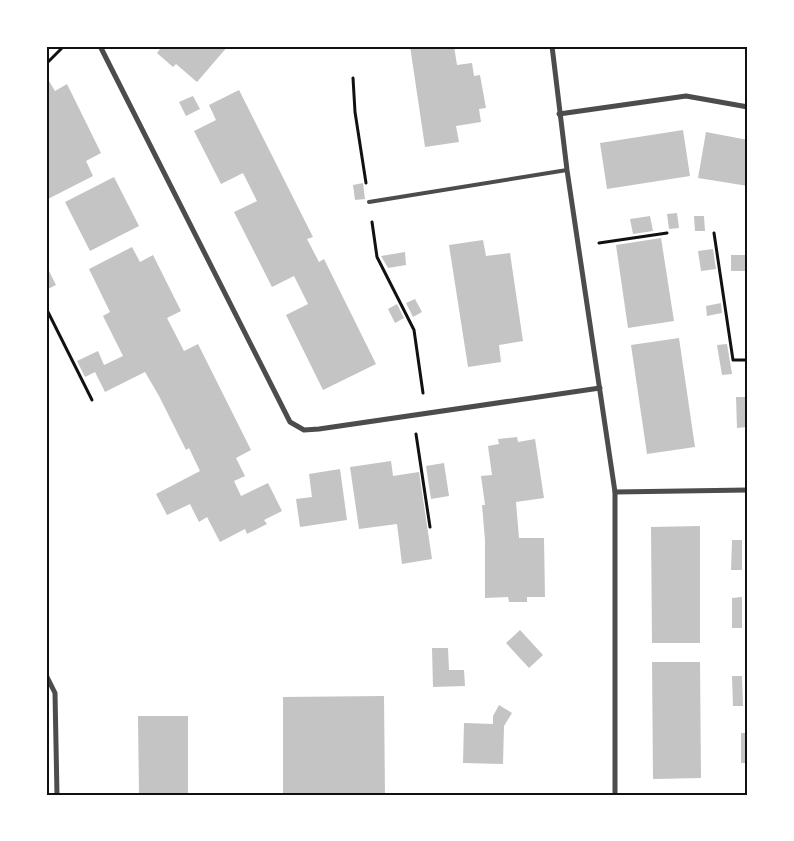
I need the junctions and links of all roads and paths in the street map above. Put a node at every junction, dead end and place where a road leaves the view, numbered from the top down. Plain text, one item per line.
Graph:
1 (64, 46) edge
2 (100, 46) edge
3 (552, 46) edge
4 (46, 64) edge
5 (353, 78) dead end
6 (748, 107) edge
7 (559, 114) junction
8 (567, 170) junction
9 (369, 202) junction
10 (714, 232) dead end
11 (667, 233) dead end
12 (578, 246) junction
13 (46, 308) edge
14 (748, 360) edge
15 (600, 388) junction
16 (92, 400) dead end
17 (426, 414) junction
18 (413, 416) junction
19 (748, 490) edge
20 (615, 492) junction
21 (430, 527) dead end
22 (748, 652) edge
23 (46, 674) edge
24 (748, 728) edge
25 (57, 795) edge
26 (615, 795) edge

1 - 4 path
2 - 18 street
3 - 7 street
5 - 9 path
6 - 7 street
7 - 8 street
8 - 9 lane
8 - 12 street
9 - 17 path
10 - 14 path
11 - 12 path
12 - 15 street
13 - 16 path
15 - 17 street
15 - 20 street
17 - 18 street
18 - 21 path
19 - 20 street
20 - 26 street
22 - 24 path
23 - 25 street

